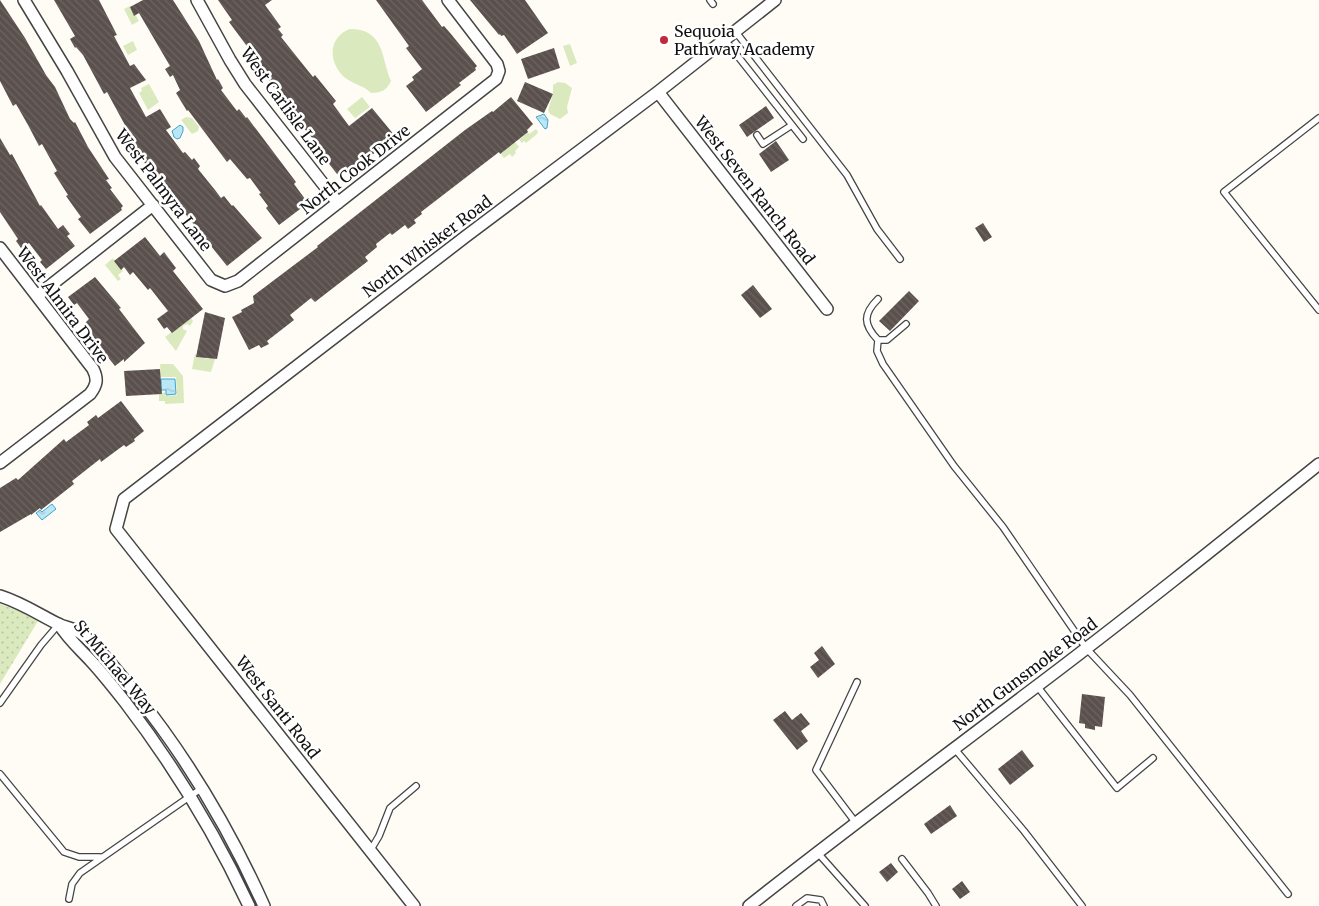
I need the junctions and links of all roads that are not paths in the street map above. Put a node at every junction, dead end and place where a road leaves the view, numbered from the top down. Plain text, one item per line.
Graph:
1 (24, 0) edge
2 (197, 0) edge
3 (448, 0) edge
4 (775, 0) edge
5 (735, 32) junction
6 (725, 40) junction
7 (658, 92) junction
8 (1319, 118) edge
9 (792, 125) junction
10 (757, 135) dead end
11 (803, 139) dead end
12 (338, 203) junction
13 (153, 205) junction
14 (0, 248) edge
15 (900, 259) dead end
16 (225, 286) joint
17 (37, 296) junction
18 (878, 299) dead end
19 (827, 309) dead end
20 (1319, 310) edge
21 (906, 324) dead end
22 (878, 340) junction
23 (0, 462) edge
24 (1319, 464) edge
25 (116, 529) joint
26 (0, 596) edge
27 (59, 624) junction
28 (1086, 648) junction
29 (857, 682) dead end
30 (1037, 686) junction
31 (0, 703) edge
32 (954, 748) junction
33 (1153, 758) dead end
34 (0, 774) edge
35 (416, 786) dead end
36 (202, 788) junction
37 (190, 796) junction
38 (856, 823) junction
39 (370, 851) junction
40 (817, 852) junction
41 (101, 857) junction
42 (902, 858) dead end
43 (1288, 894) dead end
44 (69, 899) dead end
45 (249, 906) edge
46 (264, 906) edge
47 (414, 906) edge
48 (749, 906) edge
49 (796, 906) edge
50 (824, 906) edge
51 (865, 906) edge
52 (936, 906) edge
53 (1082, 906) edge

1 - 13 street, West Palmyra Lane
2 - 12 street, West Carlisle Lane
3 - 12 street, North Cook Drive
4 - 5 street, North Whisker Road
5 - 6 street, North Whisker Road
5 - 15 lane
6 - 7 street, North Whisker Road
6 - 9 lane
7 - 19 street, West Seven Ranch Road
7 - 25 street, North Whisker Road
8 - 20 lane
9 - 10 lane
9 - 11 lane
12 - 16 street, North Cook Drive
13 - 16 street, West Palmyra Lane
13 - 17 street
14 - 17 street, West Almira Drive
17 - 23 street, West Almira Drive
18 - 22 lane
21 - 22 lane
22 - 28 lane
24 - 28 street, North Gunsmoke Road
25 - 39 street, West Santi Road
26 - 27 street
27 - 31 lane
27 - 36 street, St Michael Way
27 - 37 street, St Michael Way
28 - 30 street, North Gunsmoke Road
28 - 43 lane
29 - 38 lane
30 - 32 street, North Gunsmoke Road
30 - 33 lane
32 - 38 street, North Gunsmoke Road
32 - 53 lane
34 - 41 lane
35 - 39 lane
36 - 37 lane
36 - 46 street, St Michael Way
37 - 41 lane
37 - 45 street, St Michael Way
38 - 40 street, North Gunsmoke Road
39 - 47 street, West Santi Road
40 - 48 street, North Gunsmoke Road
40 - 51 lane
41 - 44 lane
42 - 52 lane
49 - 50 lane

